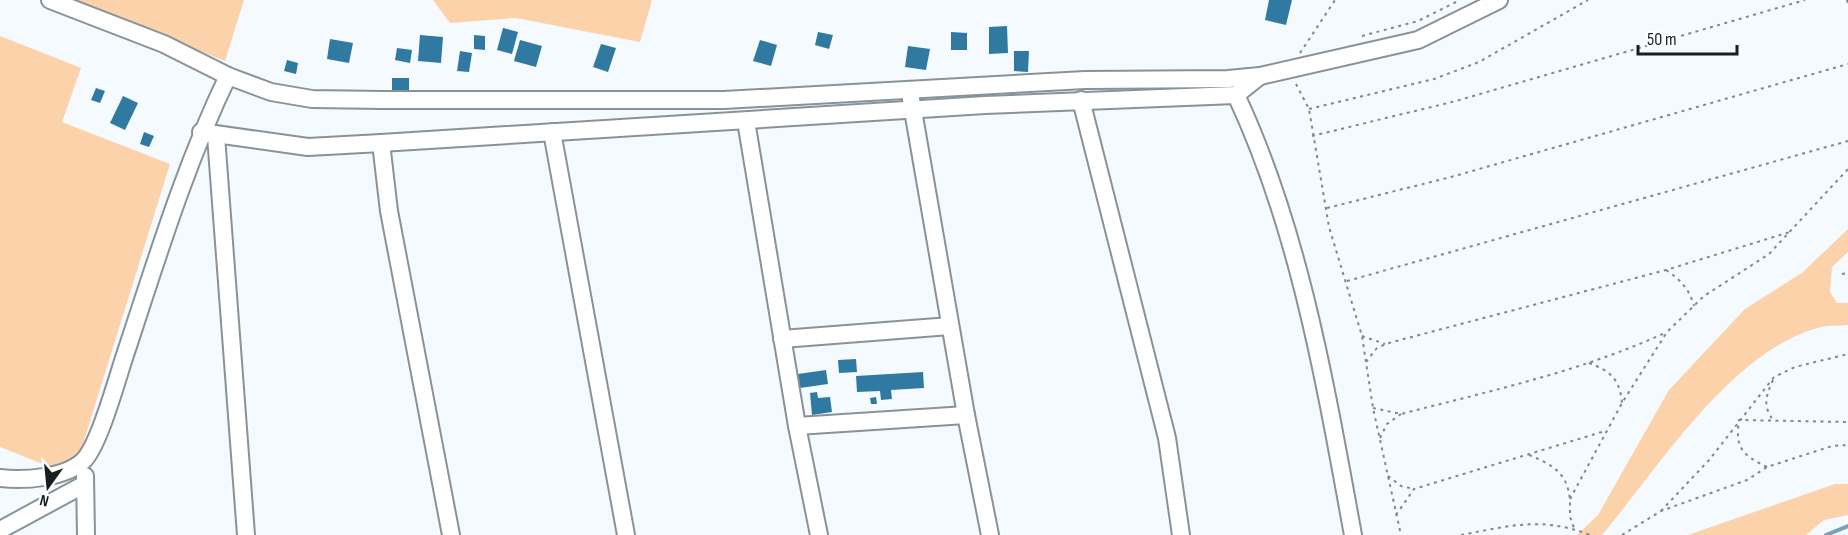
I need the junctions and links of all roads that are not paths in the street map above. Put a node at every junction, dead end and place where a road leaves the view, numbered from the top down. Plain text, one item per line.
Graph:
1 (50, 0) edge
2 (1498, 0) edge
3 (228, 76) junction
4 (1260, 76) junction
5 (909, 90) junction
6 (1236, 95) junction
7 (1081, 99) junction
8 (913, 109) junction
9 (746, 121) junction
10 (552, 132) junction
11 (208, 134) junction
12 (381, 143) junction
13 (950, 326) junction
14 (782, 339) junction
15 (966, 415) junction
16 (797, 426) junction
17 (84, 460) junction
18 (0, 478) edge
19 (85, 484) junction
20 (0, 530) edge
21 (86, 535) edge
22 (246, 535) edge
23 (451, 535) edge
24 (626, 535) edge
25 (819, 535) edge
26 (990, 535) edge
27 (1181, 535) edge
28 (1353, 535) edge

1 - 3 street
2 - 4 street
3 - 5 street
3 - 11 street
4 - 5 street
4 - 6 street
5 - 8 street
6 - 7 street
6 - 28 street
7 - 8 street
7 - 27 street
8 - 9 street
8 - 13 street
9 - 10 street
9 - 14 street
10 - 12 street
10 - 24 street
11 - 12 street
11 - 17 street
11 - 22 street
12 - 23 street
13 - 14 street
13 - 15 street
14 - 16 street
15 - 16 street
15 - 26 street
16 - 25 street
17 - 18 street
17 - 19 street
19 - 20 street
19 - 21 street

